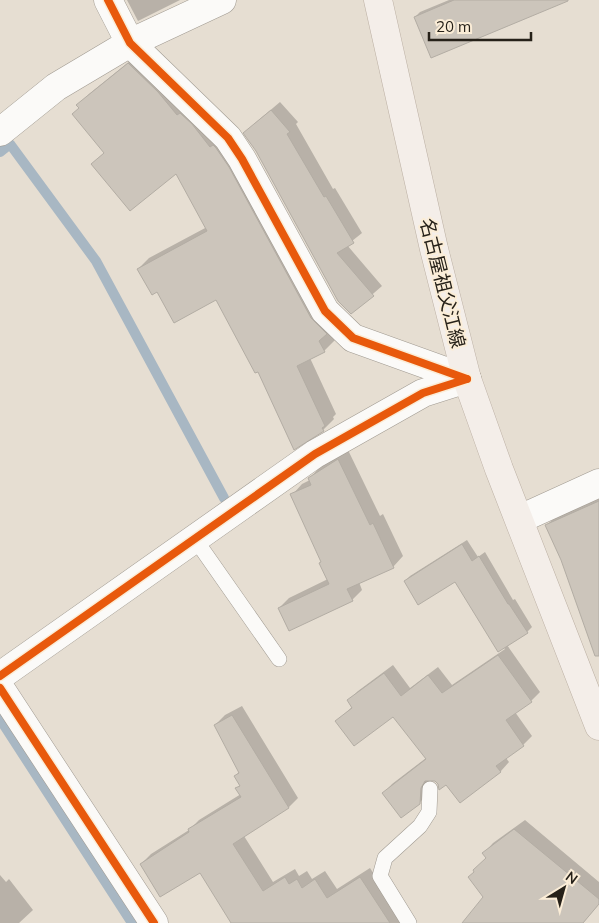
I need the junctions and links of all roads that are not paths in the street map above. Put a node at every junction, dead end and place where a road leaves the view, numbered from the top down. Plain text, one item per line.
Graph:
1 (108, 0) edge
2 (222, 0) edge
3 (378, 0) edge
4 (130, 43) junction
5 (0, 132) edge
6 (467, 380) junction
7 (599, 483) edge
8 (520, 519) junction
9 (195, 538) junction
10 (279, 659) dead end
11 (0, 676) edge
12 (0, 688) edge
13 (599, 726) edge
14 (430, 789) dead end
15 (154, 923) edge
16 (410, 923) edge

1 - 4 street
2 - 4 street
3 - 6 main road, 名古屋祖父江線
4 - 5 street
4 - 6 street
6 - 8 main road, 名古屋祖父江線
6 - 9 street
7 - 8 street
8 - 13 main road, 名古屋祖父江線
9 - 10 lane
9 - 11 street
12 - 15 street
14 - 16 lane

